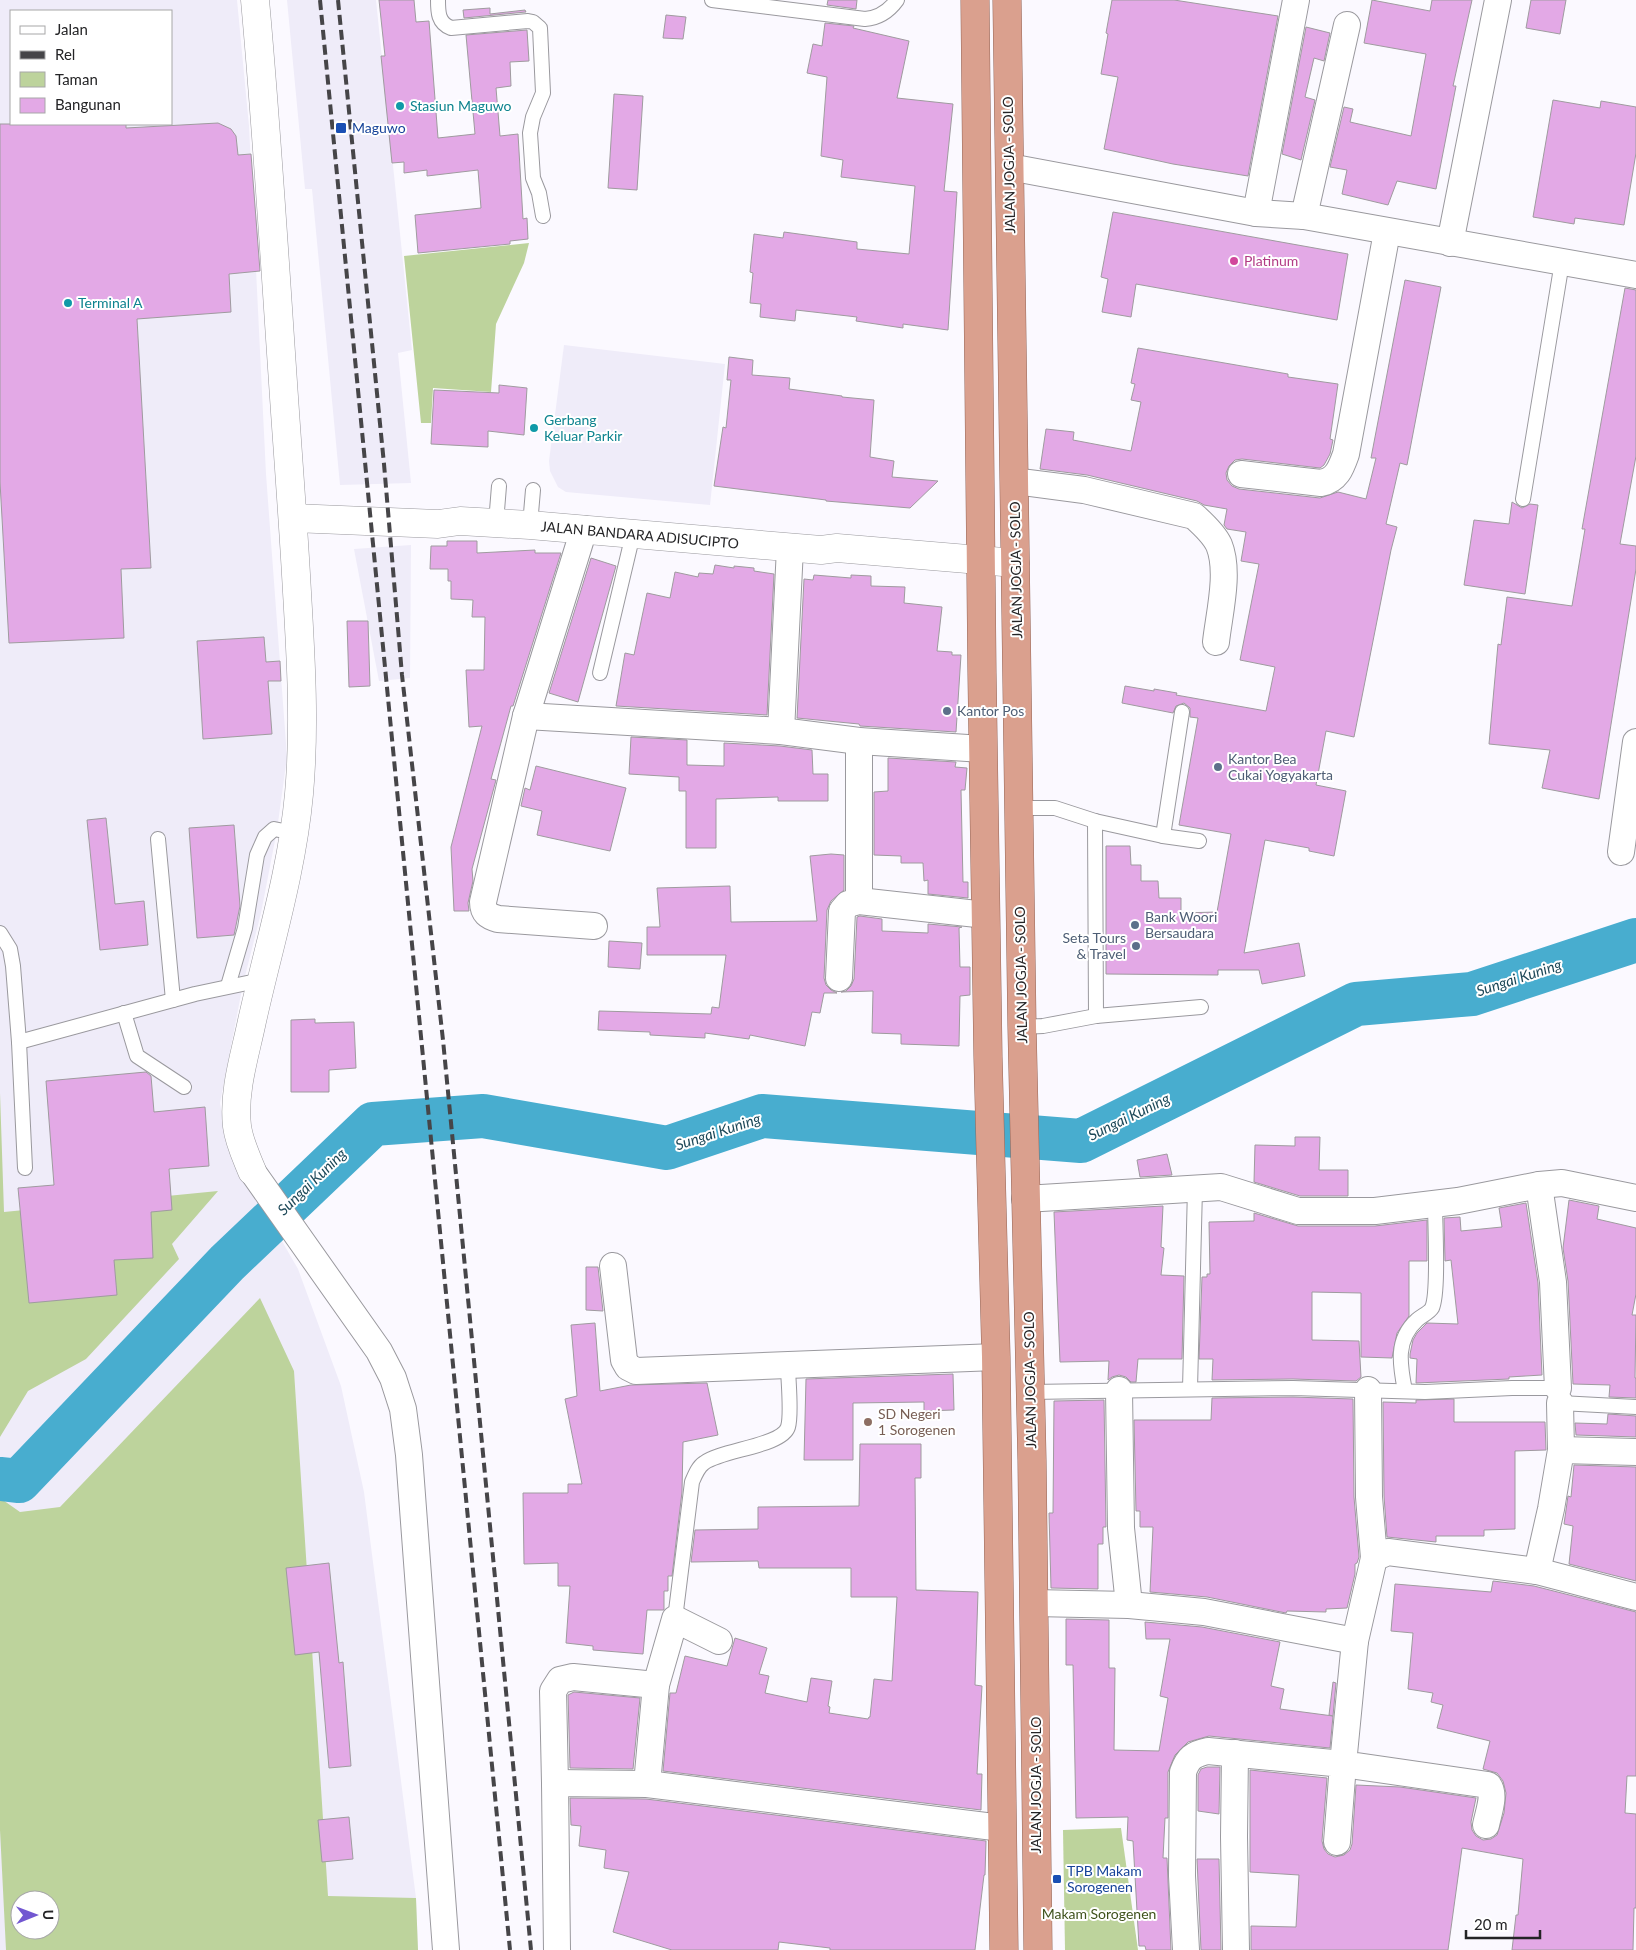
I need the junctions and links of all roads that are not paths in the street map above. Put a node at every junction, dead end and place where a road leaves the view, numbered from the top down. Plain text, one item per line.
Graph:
1 (255, 0) edge
2 (438, 0) edge
3 (712, 0) edge
4 (898, 0) edge
5 (974, 0) edge
6 (1007, 0) edge
7 (1296, 0) edge
8 (1498, 0) edge
9 (1347, 25) dead end
10 (1009, 167) junction
11 (1256, 213) junction
12 (543, 216) dead end
13 (1304, 216) junction
14 (1387, 232) junction
15 (1450, 243) junction
16 (1562, 262) junction
17 (1636, 275) edge
18 (1240, 474) dead end
19 (290, 477) junction
20 (1014, 481) junction
21 (499, 486) dead end
22 (532, 490) dead end
23 (1523, 498) dead end
24 (292, 512) junction
25 (331, 514) junction
26 (496, 523) junction
27 (530, 525) junction
28 (584, 530) junction
29 (633, 534) junction
30 (790, 548) junction
31 (295, 552) junction
32 (981, 564) junction
33 (1016, 567) junction
34 (1216, 642) dead end
35 (600, 673) dead end
36 (1182, 712) dead end
37 (526, 716) junction
38 (781, 732) junction
39 (859, 741) junction
40 (1636, 742) edge
41 (983, 748) junction
42 (1019, 808) junction
43 (1095, 821) junction
44 (294, 832) junction
45 (1162, 836) junction
46 (158, 839) dead end
47 (1199, 841) dead end
48 (1621, 852) dead end
49 (859, 901) junction
50 (986, 915) junction
51 (594, 926) dead end
52 (0, 933) edge
53 (840, 978) dead end
54 (261, 980) junction
55 (228, 986) junction
56 (173, 1000) junction
57 (1201, 1007) dead end
58 (124, 1013) junction
59 (1096, 1016) junction
60 (1022, 1027) junction
61 (19, 1042) junction
62 (184, 1087) dead end
63 (25, 1168) dead end
64 (252, 1170) joint
65 (1539, 1185) junction
66 (1025, 1188) junction
67 (1196, 1188) junction
68 (1636, 1198) edge
69 (1435, 1204) junction
70 (613, 1266) dead end
71 (996, 1357) junction
72 (788, 1365) junction
73 (1190, 1389) junction
74 (1119, 1390) junction
75 (1368, 1390) junction
76 (1405, 1391) junction
77 (1030, 1392) junction
78 (1559, 1395) junction
79 (1636, 1407) edge
80 (1561, 1450) junction
81 (1636, 1452) edge
82 (1374, 1558) junction
83 (1537, 1571) junction
84 (1636, 1597) edge
85 (1034, 1603) junction
86 (1129, 1605) junction
87 (675, 1619) junction
88 (719, 1641) dead end
89 (1355, 1641) junction
90 (656, 1685) junction
91 (1235, 1753) junction
92 (1343, 1764) junction
93 (555, 1783) junction
94 (647, 1784) junction
95 (1486, 1825) dead end
96 (1002, 1828) junction
97 (1337, 1842) dead end
98 (446, 1950) edge
99 (557, 1950) edge
100 (1004, 1950) edge
101 (1038, 1950) edge
102 (1186, 1950) edge
103 (1236, 1950) edge

1 - 19 street
2 - 12 lane
3 - 4 lane
5 - 32 highway
6 - 10 highway, JALAN JOGJA - SOLO
7 - 11 street
8 - 15 street
9 - 13 street
10 - 11 street
10 - 20 highway, JALAN JOGJA - SOLO
11 - 13 street
13 - 14 street
14 - 15 street
14 - 18 street
15 - 16 street
16 - 17 street
16 - 23 lane
19 - 24 street
19 - 25 street
20 - 33 highway, JALAN JOGJA - SOLO
20 - 34 street
21 - 26 lane
22 - 27 lane
24 - 25 street, JALAN BANDARA ADISUCIPTO
24 - 31 street
25 - 26 street, JALAN BANDARA ADISUCIPTO
25 - 31 street
26 - 27 street, JALAN BANDARA ADISUCIPTO
27 - 28 street, JALAN BANDARA ADISUCIPTO
28 - 29 street, JALAN BANDARA ADISUCIPTO
28 - 37 street
29 - 30 street, JALAN BANDARA ADISUCIPTO
29 - 35 lane
30 - 32 street, JALAN BANDARA ADISUCIPTO
30 - 38 street
31 - 44 street
32 - 33 street, JALAN BANDARA ADISUCIPTO
32 - 41 highway
33 - 42 highway, JALAN JOGJA - SOLO
36 - 45 lane
37 - 38 street
37 - 51 street
38 - 39 street
39 - 41 street
39 - 49 street
40 - 48 street
41 - 50 highway
42 - 43 lane
42 - 60 highway, JALAN JOGJA - SOLO
43 - 45 lane
43 - 59 lane
44 - 54 street
44 - 55 lane
45 - 47 lane
46 - 56 lane
49 - 50 street
49 - 53 street
50 - 71 highway
52 - 61 lane
54 - 55 lane
54 - 64 street
55 - 56 lane
56 - 58 lane
57 - 59 lane
58 - 61 lane
58 - 62 lane
59 - 60 lane
60 - 66 highway, JALAN JOGJA - SOLO
61 - 63 lane
64 - 98 street
65 - 68 street
65 - 69 street
65 - 78 street
66 - 67 street
66 - 77 highway, JALAN JOGJA - SOLO
67 - 69 street
67 - 73 lane
69 - 76 lane
70 - 72 street
71 - 72 street
71 - 96 highway
72 - 87 lane
73 - 74 lane
73 - 75 lane
74 - 77 lane
74 - 86 street
75 - 76 lane
75 - 82 street
76 - 78 lane
77 - 85 highway, JALAN JOGJA - SOLO
78 - 79 lane
78 - 80 street
80 - 81 street
80 - 83 street
82 - 83 street
82 - 89 street
83 - 84 street
85 - 86 street
85 - 101 highway, JALAN JOGJA - SOLO
86 - 89 street
87 - 88 street
87 - 90 street
89 - 92 street
90 - 93 street
90 - 94 street
91 - 92 street
91 - 102 street
91 - 103 street
92 - 95 street
92 - 97 street
93 - 94 street
93 - 99 street
94 - 96 street
96 - 100 highway

